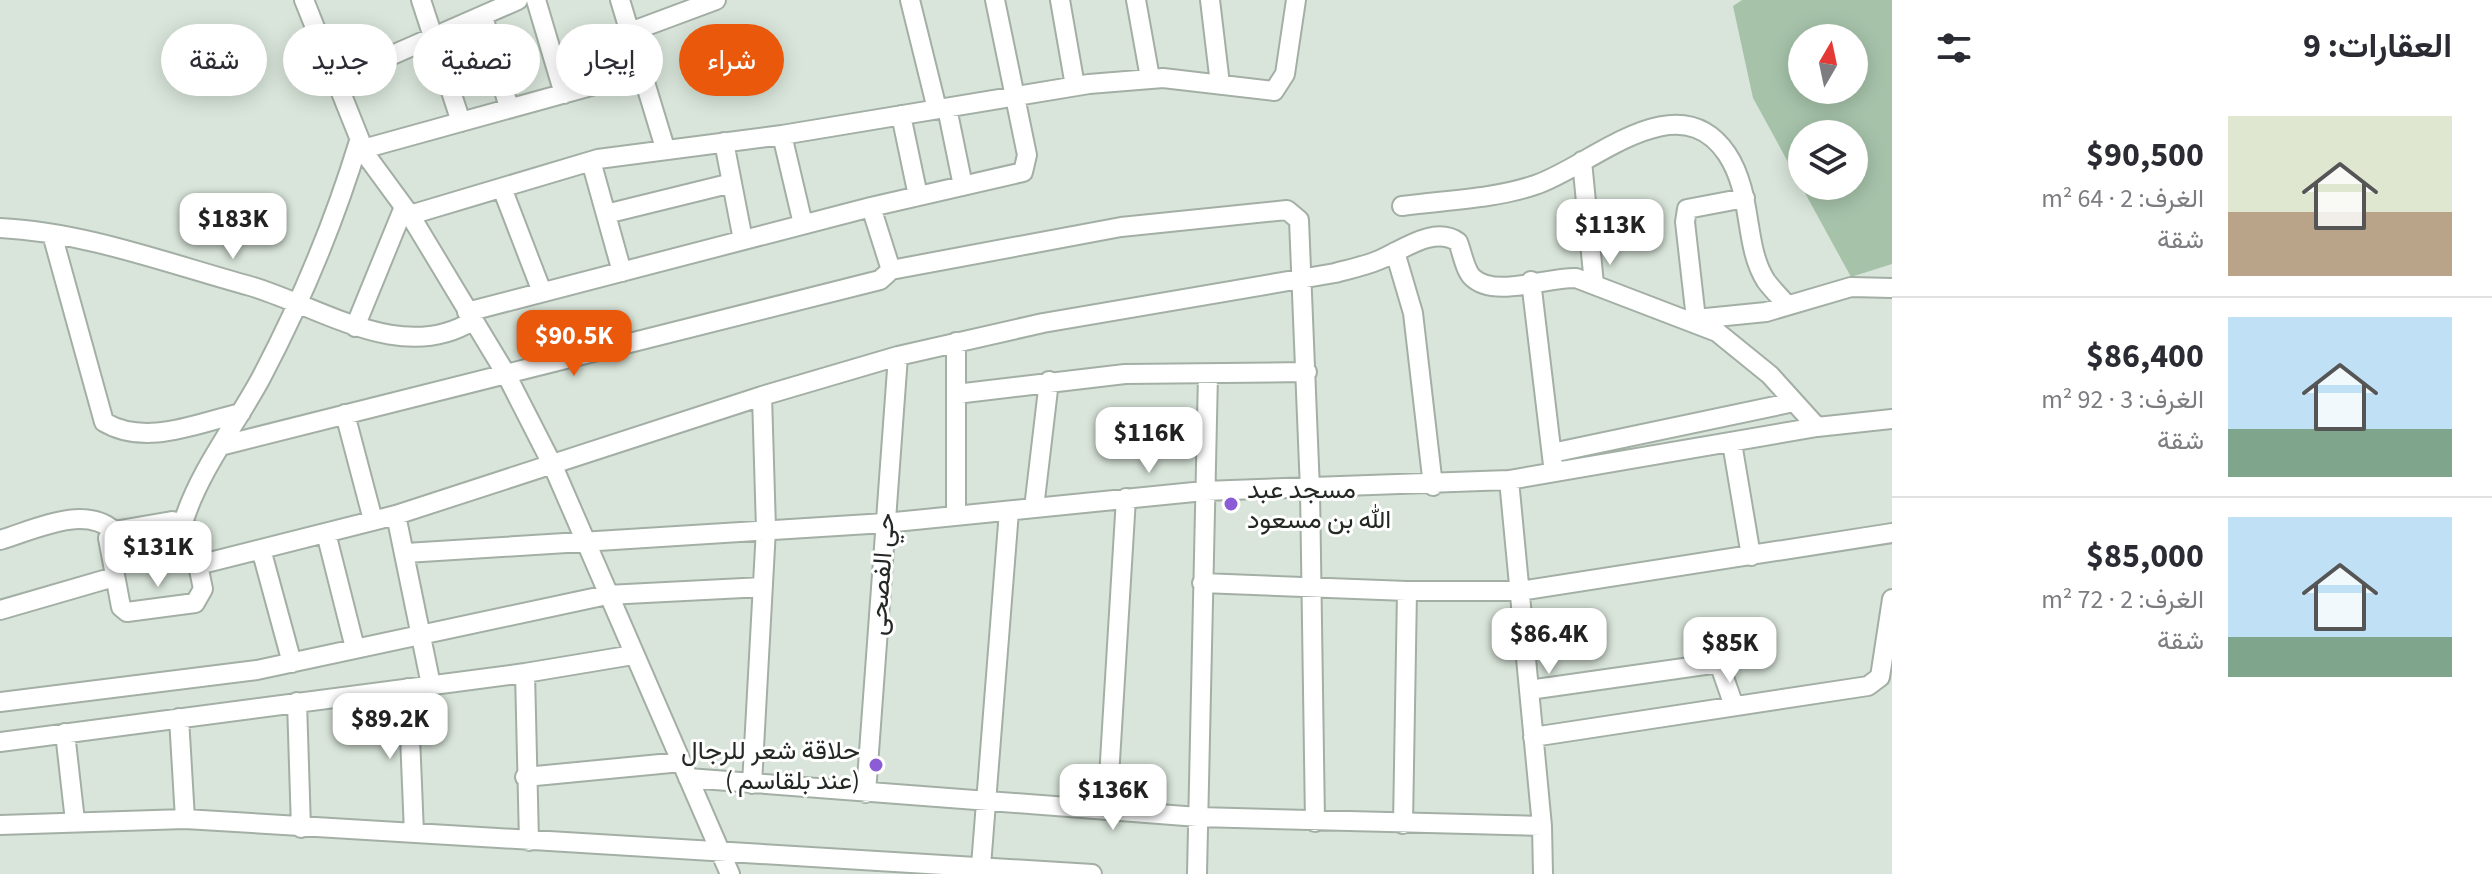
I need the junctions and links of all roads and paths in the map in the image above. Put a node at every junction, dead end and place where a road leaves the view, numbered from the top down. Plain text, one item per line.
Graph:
1 (304, 0) edge
2 (421, 0) edge
3 (518, 0) edge
4 (536, 0) edge
5 (620, 0) edge
6 (910, 0) edge
7 (995, 0) edge
8 (1060, 0) edge
9 (1136, 0) edge
10 (1210, 0) edge
11 (1296, 0) edge
12 (704, 2) edge
13 (483, 16) junction
14 (313, 24) edge
15 (429, 24) edge
16 (465, 24) edge
17 (628, 24) edge
18 (650, 24) edge
19 (556, 67) edge
20 (1150, 78) junction
21 (1220, 84) junction
22 (1075, 86) junction
23 (341, 96) edge
24 (452, 96) edge
25 (556, 96) edge
26 (649, 96) edge
27 (1015, 96) junction
28 (509, 108) junction
29 (942, 108) junction
30 (901, 115) junction
31 (461, 122) junction
32 (782, 135) junction
33 (724, 142) junction
34 (361, 145) junction
35 (665, 148) junction
36 (591, 161) junction
37 (1582, 161) junction
38 (732, 183) junction
39 (963, 186) junction
40 (502, 188) junction
41 (918, 196) junction
42 (1745, 198) junction
43 (1402, 206) dead end
44 (871, 207) junction
45 (407, 211) junction
46 (606, 214) junction
47 (803, 224) junction
48 (0, 228) edge
49 (52, 234) junction
50 (743, 240) junction
51 (1395, 252) junction
52 (891, 270) junction
53 (622, 272) junction
54 (1302, 277) junction
55 (1531, 281) junction
56 (1594, 284) junction
57 (1892, 288) edge
58 (542, 292) junction
59 (298, 304) junction
60 (1786, 304) junction
61 (469, 317) junction
62 (1693, 319) junction
63 (355, 327) junction
64 (956, 342) junction
65 (898, 356) junction
66 (1307, 372) junction
67 (506, 374) junction
68 (1208, 374) junction
69 (1049, 381) junction
70 (956, 394) junction
71 (762, 396) junction
72 (1794, 402) junction
73 (241, 413) junction
74 (345, 414) junction
75 (1892, 419) edge
76 (1817, 427) junction
77 (1732, 443) junction
78 (224, 445) junction
79 (1552, 453) junction
80 (553, 466) junction
81 (1554, 475) junction
82 (1509, 480) junction
83 (1433, 486) junction
84 (1310, 490) junction
85 (1204, 491) junction
86 (1126, 498) junction
87 (1034, 508) junction
88 (1009, 511) junction
89 (396, 515) junction
90 (956, 516) junction
91 (373, 520) junction
92 (183, 523) junction
93 (885, 523) junction
94 (766, 529) junction
95 (114, 531) junction
96 (326, 533) junction
97 (1892, 533) edge
98 (0, 540) edge
99 (585, 542) junction
100 (261, 549) junction
101 (406, 553) junction
102 (1751, 556) junction
103 (198, 565) junction
104 (114, 577) junction
105 (1202, 583) junction
106 (763, 587) junction
107 (1311, 588) junction
108 (1407, 591) junction
109 (1520, 591) junction
110 (607, 595) junction
111 (1892, 599) edge
112 (0, 610) edge
113 (421, 634) junction
114 (355, 648) junction
115 (633, 655) junction
116 (292, 663) junction
117 (525, 673) junction
118 (431, 685) junction
119 (408, 688) junction
120 (1529, 690) junction
121 (0, 702) edge
122 (297, 702) junction
123 (1734, 706) junction
124 (179, 718) junction
125 (65, 733) junction
126 (1533, 737) junction
127 (0, 742) edge
128 (684, 770) junction
129 (525, 777) junction
130 (752, 784) junction
131 (866, 793) junction
132 (987, 801) junction
133 (1107, 810) junction
134 (1198, 817) junction
135 (185, 819) junction
136 (75, 821) junction
137 (1315, 822) junction
138 (1403, 824) junction
139 (0, 825) edge
140 (1542, 826) junction
141 (301, 828) junction
142 (414, 833) junction
143 (529, 841) junction
144 (720, 849) junction
145 (981, 866) junction
146 (1028, 871) edge
147 (730, 874) edge
148 (1092, 874) edge
149 (1197, 874) edge
150 (1543, 874) edge

1 - 14 street
2 - 15 street
3 - 13 street
4 - 19 street
5 - 17 street
6 - 29 street
7 - 27 street
8 - 22 street
9 - 20 street
10 - 21 street
11 - 21 street
12 - 18 street
13 - 16 street
13 - 28 street
20 - 21 street
20 - 22 street
22 - 27 street
23 - 34 street
24 - 31 street
25 - 28 street
26 - 35 street
27 - 29 street
27 - 39 street
28 - 31 street
29 - 30 street
29 - 39 street
30 - 32 street
30 - 41 street
31 - 34 street
32 - 33 street
32 - 47 street
33 - 35 street
33 - 38 street
34 - 45 street
34 - 59 street
35 - 36 street
36 - 40 street
36 - 46 street
37 - 42 street
37 - 43 street
37 - 56 street
38 - 46 street
38 - 50 street
39 - 41 street
40 - 45 street
40 - 58 street
41 - 44 street
42 - 60 street
42 - 62 street
44 - 47 street
44 - 52 street
45 - 61 street
45 - 63 street
46 - 53 street
47 - 50 street
48 - 49 street
49 - 59 street
49 - 73 street
50 - 53 street
51 - 54 street
51 - 55 street
51 - 83 street
52 - 54 street
52 - 67 street
53 - 58 street
54 - 64 street
54 - 66 street
55 - 56 street
55 - 79 street
56 - 62 street
57 - 60 street
58 - 61 street
59 - 63 street
59 - 73 street
60 - 62 street
61 - 63 street
61 - 67 street
62 - 72 street
64 - 65 street
64 - 70 street
65 - 71 street
65 - 93 street, حي الفصحى
66 - 68 street
66 - 84 street
67 - 74 street
67 - 80 street
68 - 69 street
68 - 85 street
69 - 70 street
69 - 87 street
70 - 90 street
71 - 80 street
71 - 94 street
72 - 76 street
72 - 79 street
73 - 78 street
74 - 78 street
74 - 91 street
75 - 76 street
76 - 77 street
77 - 81 street
77 - 102 street
78 - 92 street
79 - 81 street
80 - 89 street
80 - 99 street
81 - 82 street
82 - 83 street
82 - 109 street
83 - 84 street
84 - 85 street
84 - 107 street
85 - 86 street
85 - 105 street
86 - 87 street
86 - 133 street
87 - 88 street
88 - 90 street
88 - 132 street
89 - 91 street
89 - 101 street
90 - 93 street
91 - 96 street
92 - 95 street
92 - 103 street
93 - 94 street
93 - 131 street, حي الفصحى
94 - 99 street
94 - 106 street
95 - 98 street
95 - 104 street
96 - 100 street
96 - 114 street
97 - 102 street
99 - 101 street
99 - 110 street
100 - 103 street
100 - 116 street
101 - 113 street
102 - 109 street
103 - 104 street
104 - 112 street
105 - 107 street
105 - 134 street
106 - 110 street
106 - 130 street
107 - 108 street
107 - 137 street
108 - 109 street
108 - 138 street
109 - 120 street
110 - 113 street
110 - 115 street
111 - 123 street
113 - 114 street
113 - 118 street
114 - 116 street
115 - 117 street
115 - 128 street
116 - 121 street
117 - 118 street
117 - 129 street
118 - 119 street
119 - 122 street
119 - 142 street
120 - 123 street
120 - 126 street
122 - 124 street
122 - 141 street
123 - 126 street
124 - 125 street
124 - 135 street
125 - 127 street
125 - 136 street
126 - 140 street
128 - 129 street
128 - 130 street
128 - 144 street
129 - 143 street
130 - 131 street
131 - 132 street
132 - 133 street
132 - 145 street
133 - 134 street
134 - 137 street
134 - 149 street
135 - 136 street
135 - 141 street
136 - 139 street
137 - 138 street
138 - 140 street
140 - 150 street
141 - 142 street
142 - 143 street
143 - 144 street
144 - 145 street
144 - 147 street
145 - 146 street
146 - 148 street

